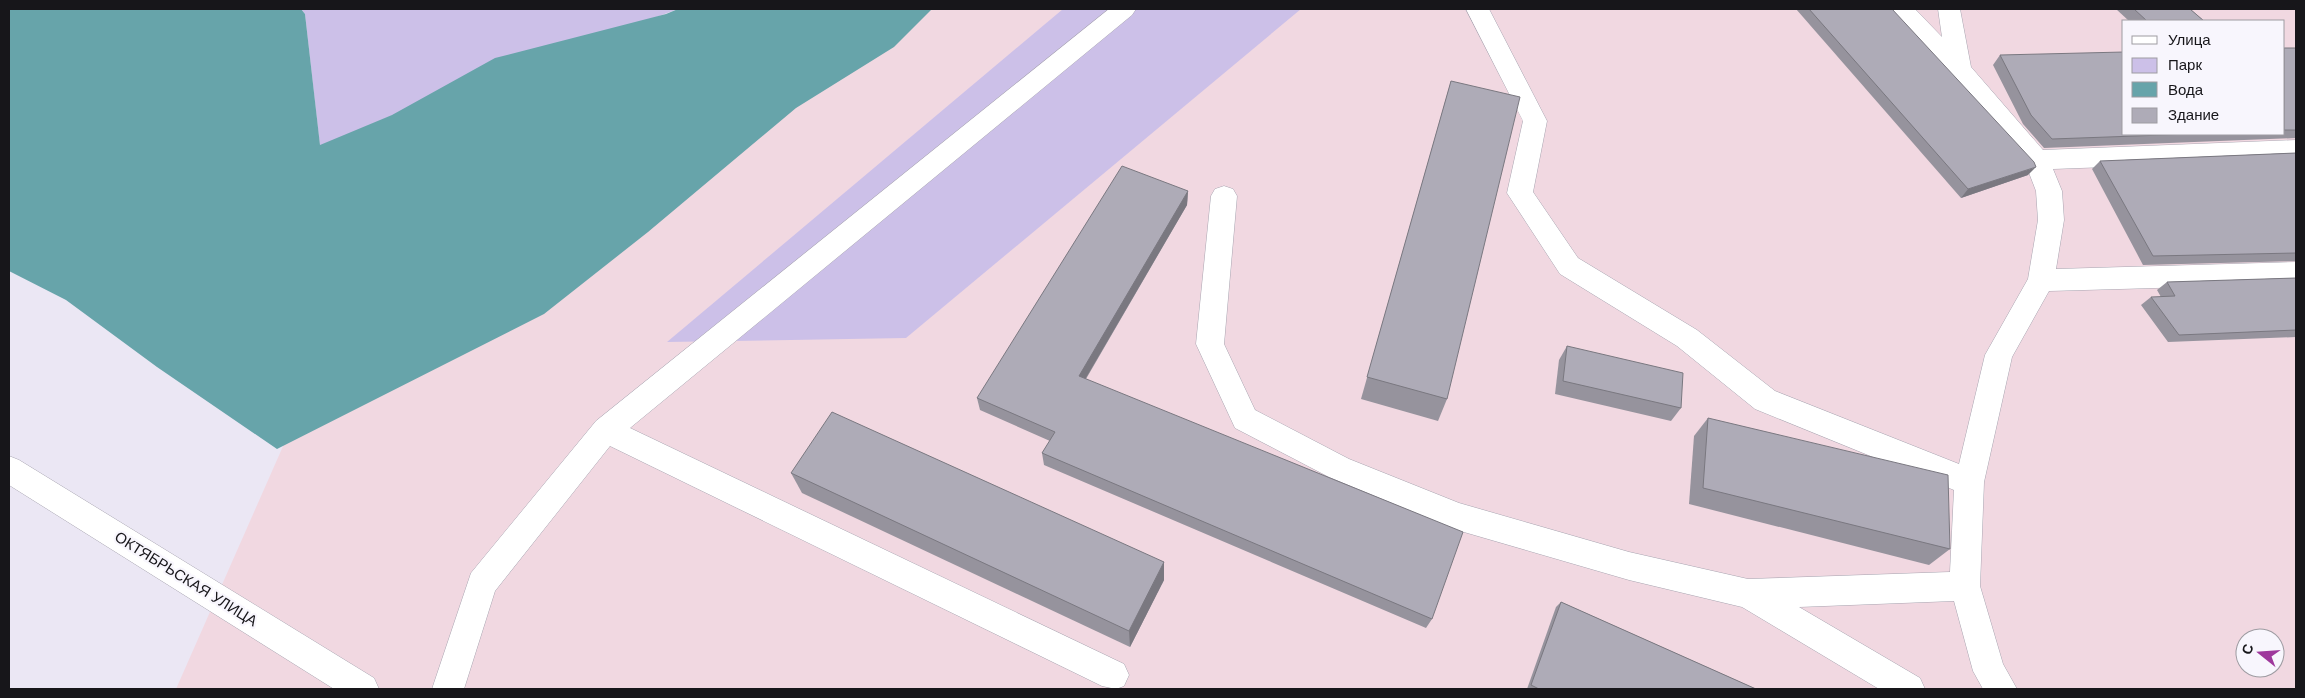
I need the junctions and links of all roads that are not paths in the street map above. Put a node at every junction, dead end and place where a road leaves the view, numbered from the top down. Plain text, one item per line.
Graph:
1 (1124, 9) edge
2 (1478, 9) edge
3 (1901, 9) edge
4 (1949, 9) edge
5 (1960, 70) junction
6 (2296, 150) edge
7 (2037, 160) junction
8 (1224, 196) dead end
9 (2296, 273) edge
10 (2041, 280) junction
11 (606, 430) junction
12 (9, 469) edge
13 (1969, 482) junction
14 (1965, 586) junction
15 (1748, 594) junction
16 (1113, 675) dead end
17 (363, 689) edge
18 (448, 689) edge
19 (1909, 689) edge
20 (2001, 689) edge

1 - 11 street
2 - 13 street
3 - 5 street
4 - 5 street
5 - 7 street
6 - 7 street
7 - 10 street
8 - 15 street
9 - 10 street
10 - 13 street
11 - 16 street
11 - 18 street
12 - 17 street, ОКТЯБРЬСКАЯ УЛИЦА
13 - 14 street
14 - 15 street
14 - 20 street
15 - 19 street

